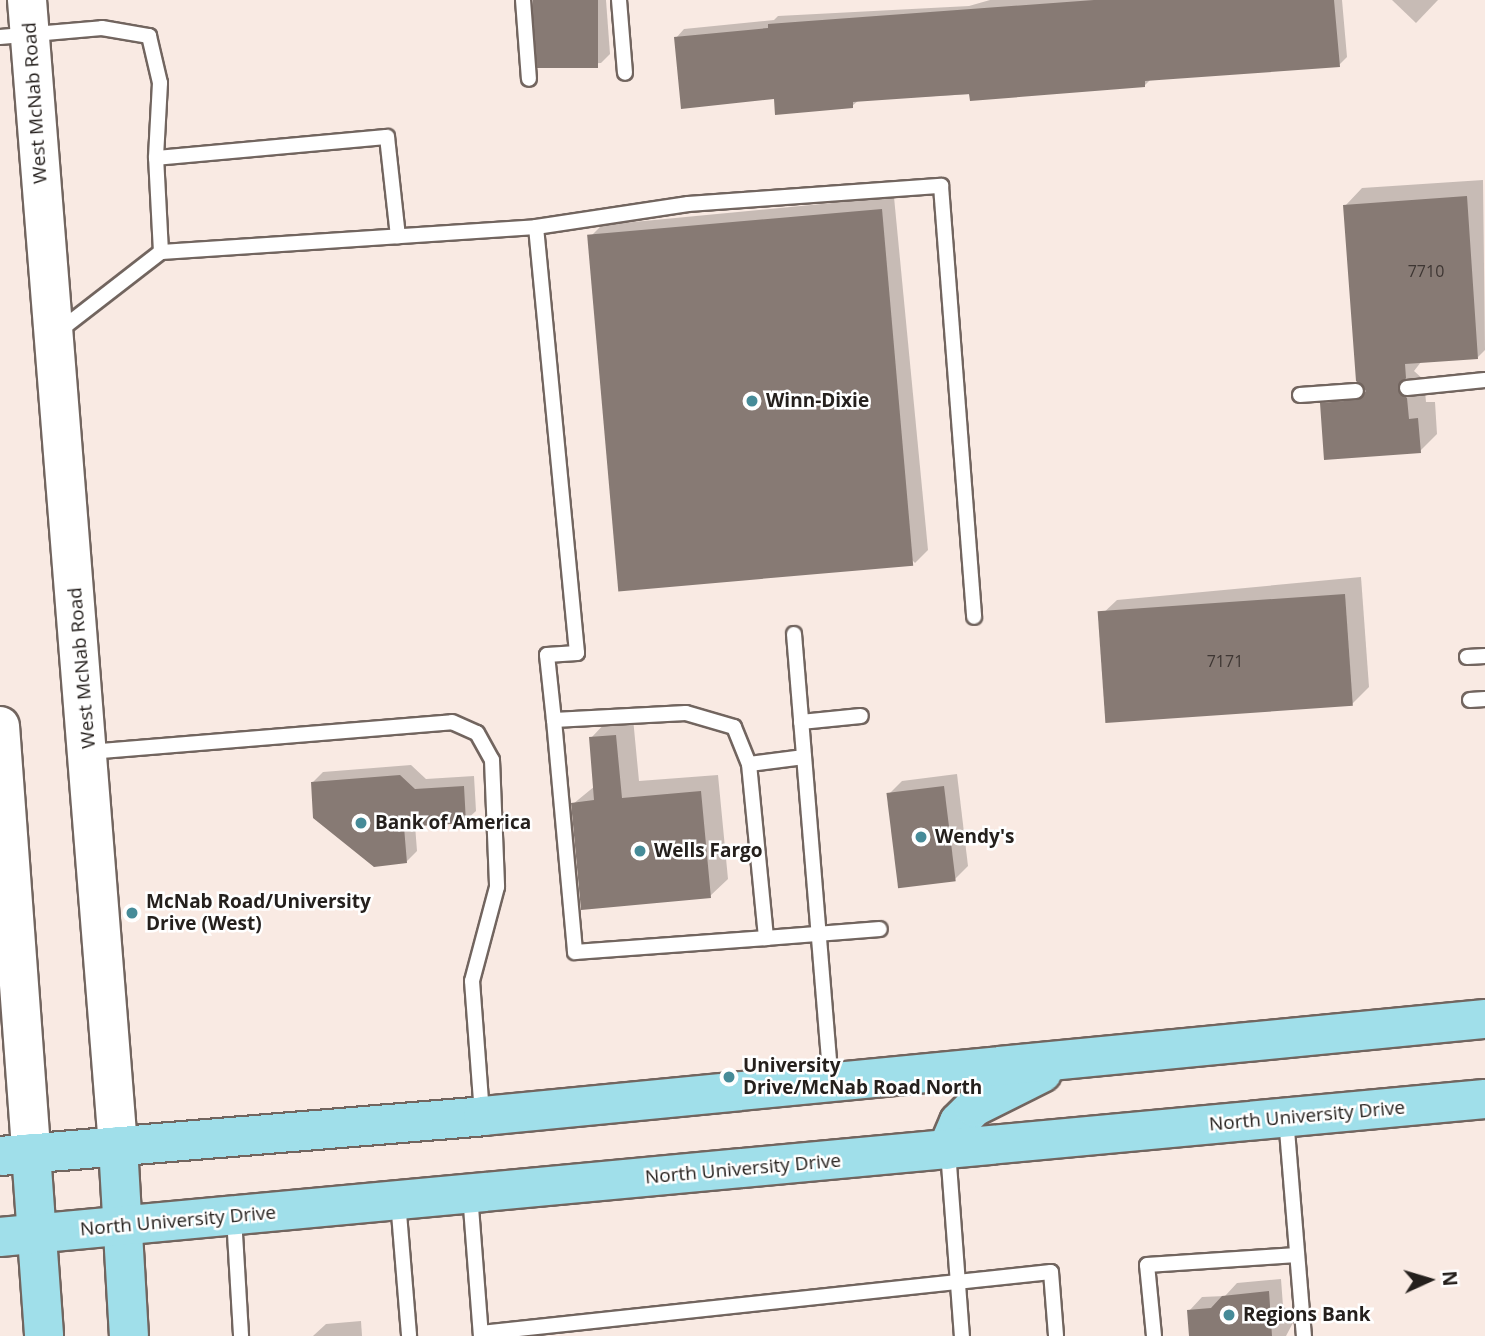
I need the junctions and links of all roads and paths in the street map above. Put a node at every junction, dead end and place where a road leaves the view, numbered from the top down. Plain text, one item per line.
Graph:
1 (523, 0) edge
2 (619, 0) edge
3 (19, 24) edge
4 (625, 73) dead end
5 (529, 79) dead end
6 (156, 158) junction
7 (536, 226) junction
8 (398, 236) junction
9 (161, 252) junction
10 (53, 335) junction
11 (1485, 380) edge
12 (1407, 388) dead end
13 (1356, 391) dead end
14 (1300, 396) dead end
15 (974, 617) dead end
16 (794, 634) dead end
17 (1485, 656) edge
18 (1467, 657) dead end
19 (860, 716) dead end
20 (554, 720) junction
21 (802, 722) junction
22 (0, 726) edge
23 (89, 752) junction
24 (804, 757) junction
25 (749, 764) junction
26 (5, 878) edge
27 (880, 929) dead end
28 (819, 935) junction
29 (766, 939) junction
30 (1485, 1019) edge
31 (1076, 1059) junction
32 (832, 1082) junction
33 (1485, 1099) edge
34 (483, 1116) junction
35 (1286, 1118) junction
36 (118, 1146) junction
37 (947, 1150) junction
38 (15, 1155) edge
39 (470, 1194) junction
40 (398, 1200) junction
41 (234, 1216) junction
42 (123, 1226) junction
43 (18, 1235) edge
44 (1297, 1255) junction
45 (958, 1283) junction
46 (481, 1334) edge
47 (44, 1336) edge
48 (129, 1336) edge
49 (241, 1336) edge
50 (409, 1336) edge
51 (962, 1336) edge
52 (1056, 1336) edge
53 (1154, 1336) edge
54 (1304, 1336) edge

1 - 5 lane
2 - 4 lane
3 - 6 lane
3 - 10 main road, West McNab Road
6 - 8 lane
6 - 9 lane
7 - 8 lane
7 - 15 lane
7 - 20 lane
8 - 9 lane
9 - 10 lane
10 - 23 main road, West McNab Road
11 - 12 lane
13 - 14 lane
16 - 21 lane
17 - 18 lane
19 - 21 lane
20 - 25 lane
20 - 29 lane
21 - 24 lane
22 - 26 main road
23 - 34 lane
23 - 36 main road, West McNab Road
24 - 25 lane
24 - 28 lane
25 - 29 lane
26 - 38 main road
27 - 28 lane
28 - 29 lane
28 - 32 lane
30 - 31 main road
31 - 32 main road
31 - 37 main road
32 - 34 main road
33 - 35 main road, North University Drive
34 - 36 main road
35 - 37 main road, North University Drive
35 - 44 lane
36 - 38 main road
36 - 42 main road, West McNab Road
37 - 39 main road, North University Drive
37 - 45 lane
38 - 43 main road
39 - 40 main road, North University Drive
39 - 46 lane
40 - 41 main road, North University Drive
40 - 50 lane
41 - 42 main road, North University Drive
41 - 49 lane
42 - 43 main road, North University Drive
42 - 48 main road, West McNab Road
43 - 47 main road
44 - 53 lane
44 - 54 lane
45 - 46 lane
45 - 51 lane
45 - 52 lane

